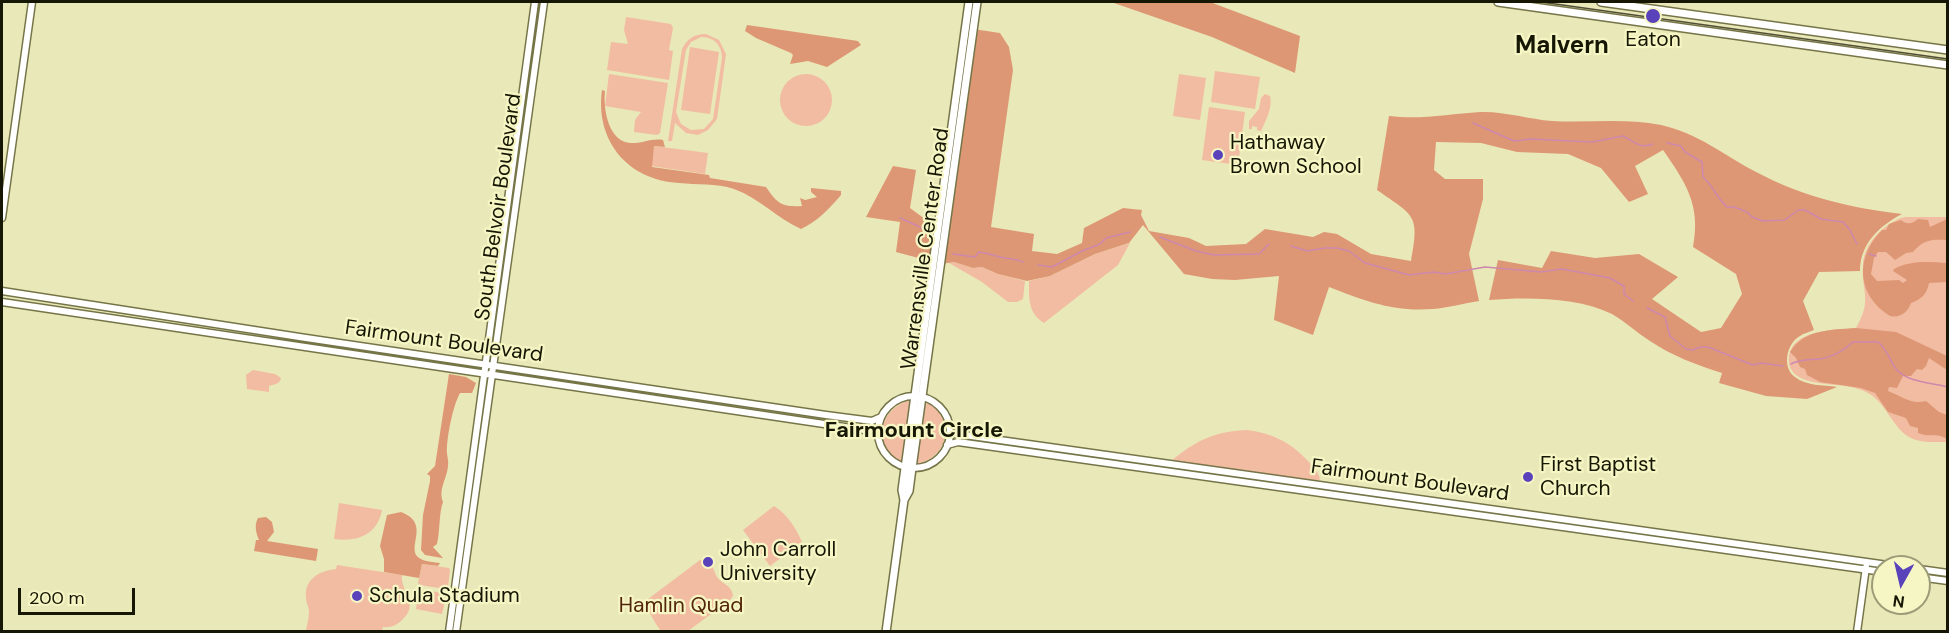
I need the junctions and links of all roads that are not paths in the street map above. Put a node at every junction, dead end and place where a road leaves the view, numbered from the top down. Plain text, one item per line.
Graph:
1 (32, 2) edge
2 (535, 2) edge
3 (544, 2) edge
4 (969, 2) edge
5 (977, 2) edge
6 (1498, 2) edge
7 (1601, 2) edge
8 (1947, 50) edge
9 (1947, 65) edge
10 (2, 218) edge
11 (2, 291) edge
12 (2, 302) edge
13 (306, 338) junction
14 (304, 348) junction
15 (485, 365) junction
16 (493, 366) junction
17 (484, 375) junction
18 (492, 376) junction
19 (919, 397) junction
20 (881, 417) junction
21 (878, 432) junction
22 (950, 433) junction
23 (947, 445) junction
24 (909, 467) junction
25 (1571, 521) junction
26 (1571, 529) junction
27 (1841, 558) junction
28 (1867, 562) junction
29 (1871, 563) edge
30 (1840, 566) junction
31 (1866, 570) junction
32 (1871, 571) edge
33 (1931, 571) edge
34 (1947, 573) edge
35 (1931, 579) edge
36 (1947, 581) edge
37 (449, 632) edge
38 (456, 632) edge
39 (886, 632) edge
40 (1857, 632) edge

1 - 10 main road
2 - 15 main road, South Belvoir Boulevard
3 - 16 main road, South Belvoir Boulevard
4 - 19 main road, Warrensville Center Road
5 - 19 main road, Warrensville Center Road
6 - 9 main road
7 - 8 main road
11 - 13 main road, Fairmount Boulevard
12 - 14 main road, Fairmount Boulevard
13 - 14 main road
13 - 15 main road, Fairmount Boulevard
14 - 17 main road, Fairmount Boulevard
15 - 16 main road, Fairmount Boulevard
15 - 17 main road, South Belvoir Boulevard
16 - 18 main road, South Belvoir Boulevard
16 - 20 main road, Fairmount Boulevard
17 - 18 main road, Fairmount Boulevard
17 - 37 main road, South Belvoir Boulevard
18 - 21 main road, Fairmount Boulevard
18 - 38 main road, South Belvoir Boulevard
19 - 20 main road
19 - 22 main road
19 - 24 main road, Warrensville Center Road
20 - 21 main road
21 - 24 main road
22 - 23 main road
22 - 25 main road, Fairmount Boulevard
23 - 24 main road
23 - 26 main road, Fairmount Boulevard
24 - 39 main road, Warrensville Center Road
25 - 26 main road
25 - 27 main road, Fairmount Boulevard
26 - 30 main road, Fairmount Boulevard
27 - 28 main road, Fairmount Boulevard
27 - 30 main road
28 - 29 main road, Fairmount Boulevard
28 - 31 main road
30 - 31 main road, Fairmount Boulevard
31 - 32 main road, Fairmount Boulevard
31 - 40 main road
33 - 34 main road
35 - 36 main road

